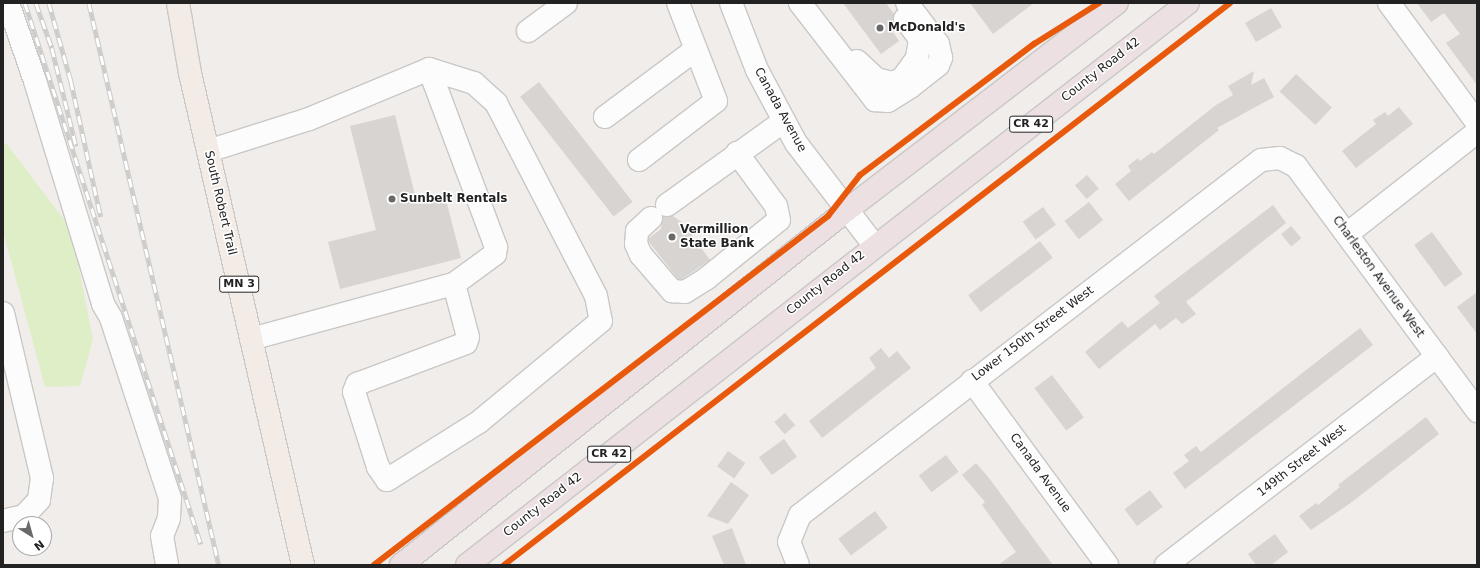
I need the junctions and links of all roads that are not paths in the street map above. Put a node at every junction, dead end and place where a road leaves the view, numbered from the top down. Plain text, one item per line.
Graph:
1 (8, 3) edge
2 (178, 3) edge
3 (566, 3) edge
4 (678, 3) edge
5 (731, 3) edge
6 (800, 3) edge
7 (813, 3) edge
8 (893, 3) edge
9 (907, 3) edge
10 (1117, 3) edge
11 (1178, 3) edge
12 (1188, 3) edge
13 (1389, 3) edge
14 (528, 31) dead end
15 (695, 50) junction
16 (429, 69) junction
17 (605, 117) dead end
18 (784, 121) junction
19 (1477, 123) edge
20 (1477, 132) edge
21 (998, 150) junction
22 (208, 151) junction
23 (737, 153) junction
24 (1269, 159) joint
25 (639, 160) dead end
26 (847, 210) junction
27 (1347, 234) junction
28 (874, 245) junction
29 (454, 284) junction
30 (3, 313) edge
31 (251, 339) junction
32 (1437, 356) junction
33 (972, 381) junction
34 (1477, 411) edge
35 (3, 521) edge
36 (167, 565) edge
37 (303, 565) edge
38 (401, 565) edge
39 (467, 565) edge
40 (798, 565) edge
41 (1107, 565) edge
42 (1166, 565) edge

1 - 36 street
2 - 22 main road, South Robert Trail / MN 3
3 - 14 street
4 - 15 street
5 - 18 street, Canada Avenue
6 - 9 street
7 - 8 street
10 - 26 highway
11 - 21 highway
12 - 21 highway, County Road 42 / CR 42
13 - 19 street
15 - 17 street
15 - 25 street
16 - 22 street
16 - 29 street
16 - 29 street
18 - 23 street
18 - 26 street, Canada Avenue
20 - 27 street
21 - 28 highway, County Road 42 / CR 42
22 - 31 main road, South Robert Trail / MN 3
23 - 23 street
24 - 27 street, Charleston Avenue West
24 - 33 street, Lower 150th Street West
26 - 28 street, Canada Avenue
26 - 38 highway
27 - 32 street, Charleston Avenue West
28 - 39 highway, County Road 42 / CR 42
29 - 31 street
30 - 35 street
31 - 37 main road, South Robert Trail / MN 3
32 - 34 street, Charleston Avenue West
32 - 42 street, 149th Street West
33 - 40 street, Lower 150th Street West
33 - 41 street, Canada Avenue

